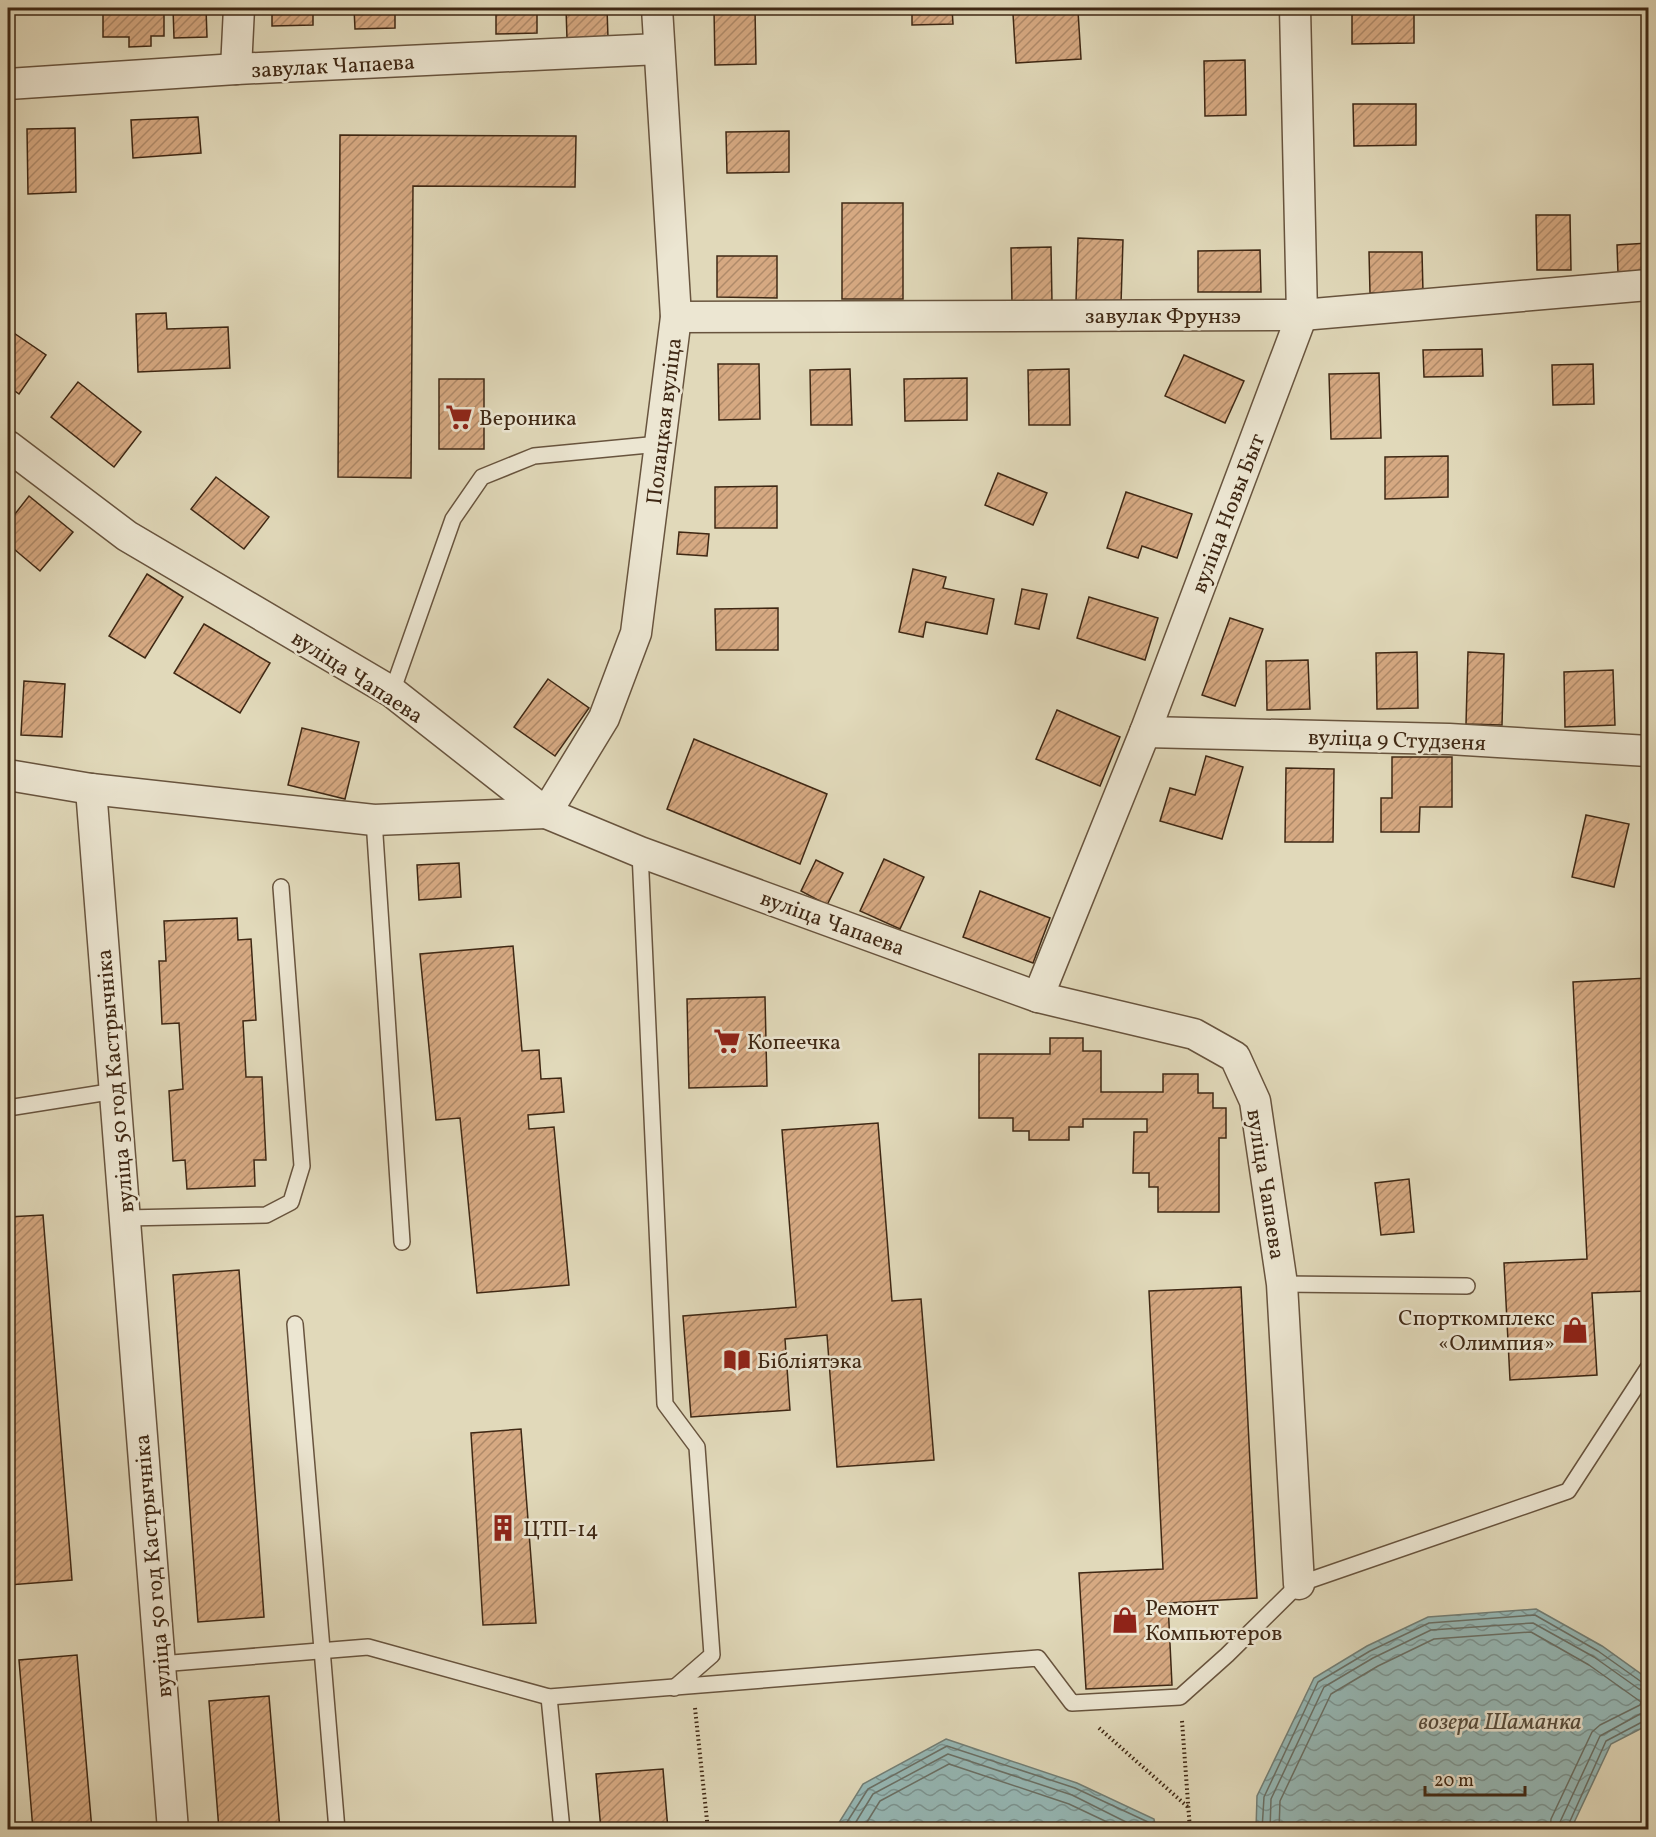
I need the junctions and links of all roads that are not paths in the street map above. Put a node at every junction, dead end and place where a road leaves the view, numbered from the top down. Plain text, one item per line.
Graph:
1 (239, 8) edge
2 (657, 8) edge
3 (1295, 8) edge
4 (659, 49) junction
5 (236, 69) junction
6 (8, 84) edge
7 (1648, 285) edge
8 (1302, 315) junction
9 (676, 317) junction
10 (659, 444) junction
11 (8, 446) edge
12 (392, 692) junction
13 (1145, 732) junction
14 (1648, 751) edge
15 (8, 775) edge
16 (91, 789) junction
17 (546, 813) junction
18 (374, 820) junction
19 (640, 852) junction
20 (281, 887) dead end
21 (1038, 997) junction
22 (115, 1091) junction
23 (8, 1108) edge
24 (125, 1218) junction
25 (402, 1242) dead end
26 (1282, 1284) junction
27 (1467, 1286) dead end
28 (295, 1324) dead end
29 (1648, 1368) edge
30 (1299, 1584) junction
31 (321, 1652) junction
32 (160, 1664) junction
33 (674, 1688) junction
34 (549, 1697) junction
35 (173, 1830) edge
36 (337, 1830) edge
37 (562, 1830) edge

1 - 5 street
2 - 4 street, Полацкая вуліца
3 - 8 street, вуліца Новы Быт
4 - 5 street, завулак Чапаева
4 - 9 street, Полацкая вуліца
5 - 6 street, завулак Чапаева
7 - 8 street, завулак Фрунзэ
8 - 9 street, завулак Фрунзэ
8 - 13 street, вуліца Новы Быт
9 - 10 street, Полацкая вуліца
10 - 12 lane
10 - 17 street, Полацкая вуліца
11 - 12 street, вуліца Чапаева
12 - 17 street, вуліца Чапаева
13 - 14 street, вуліца 9 Студзеня
13 - 21 street, вуліца Новы Быт
15 - 16 street
16 - 18 street
16 - 22 street, вуліца 50 год Кастрычніка
17 - 18 street
17 - 19 street, вуліца Чапаева
18 - 25 lane
19 - 21 street, вуліца Чапаева
19 - 33 lane
20 - 24 lane
21 - 26 street, вуліца Чапаева
22 - 23 lane
22 - 24 street, вуліца 50 год Кастрычніка
24 - 32 street, вуліца 50 год Кастрычніка
26 - 27 lane
26 - 30 street, вуліца Чапаева
28 - 31 lane
29 - 30 lane
30 - 33 lane
31 - 32 lane
31 - 34 lane
31 - 36 lane
32 - 35 street, вуліца 50 год Кастрычніка
33 - 34 lane
34 - 37 lane

